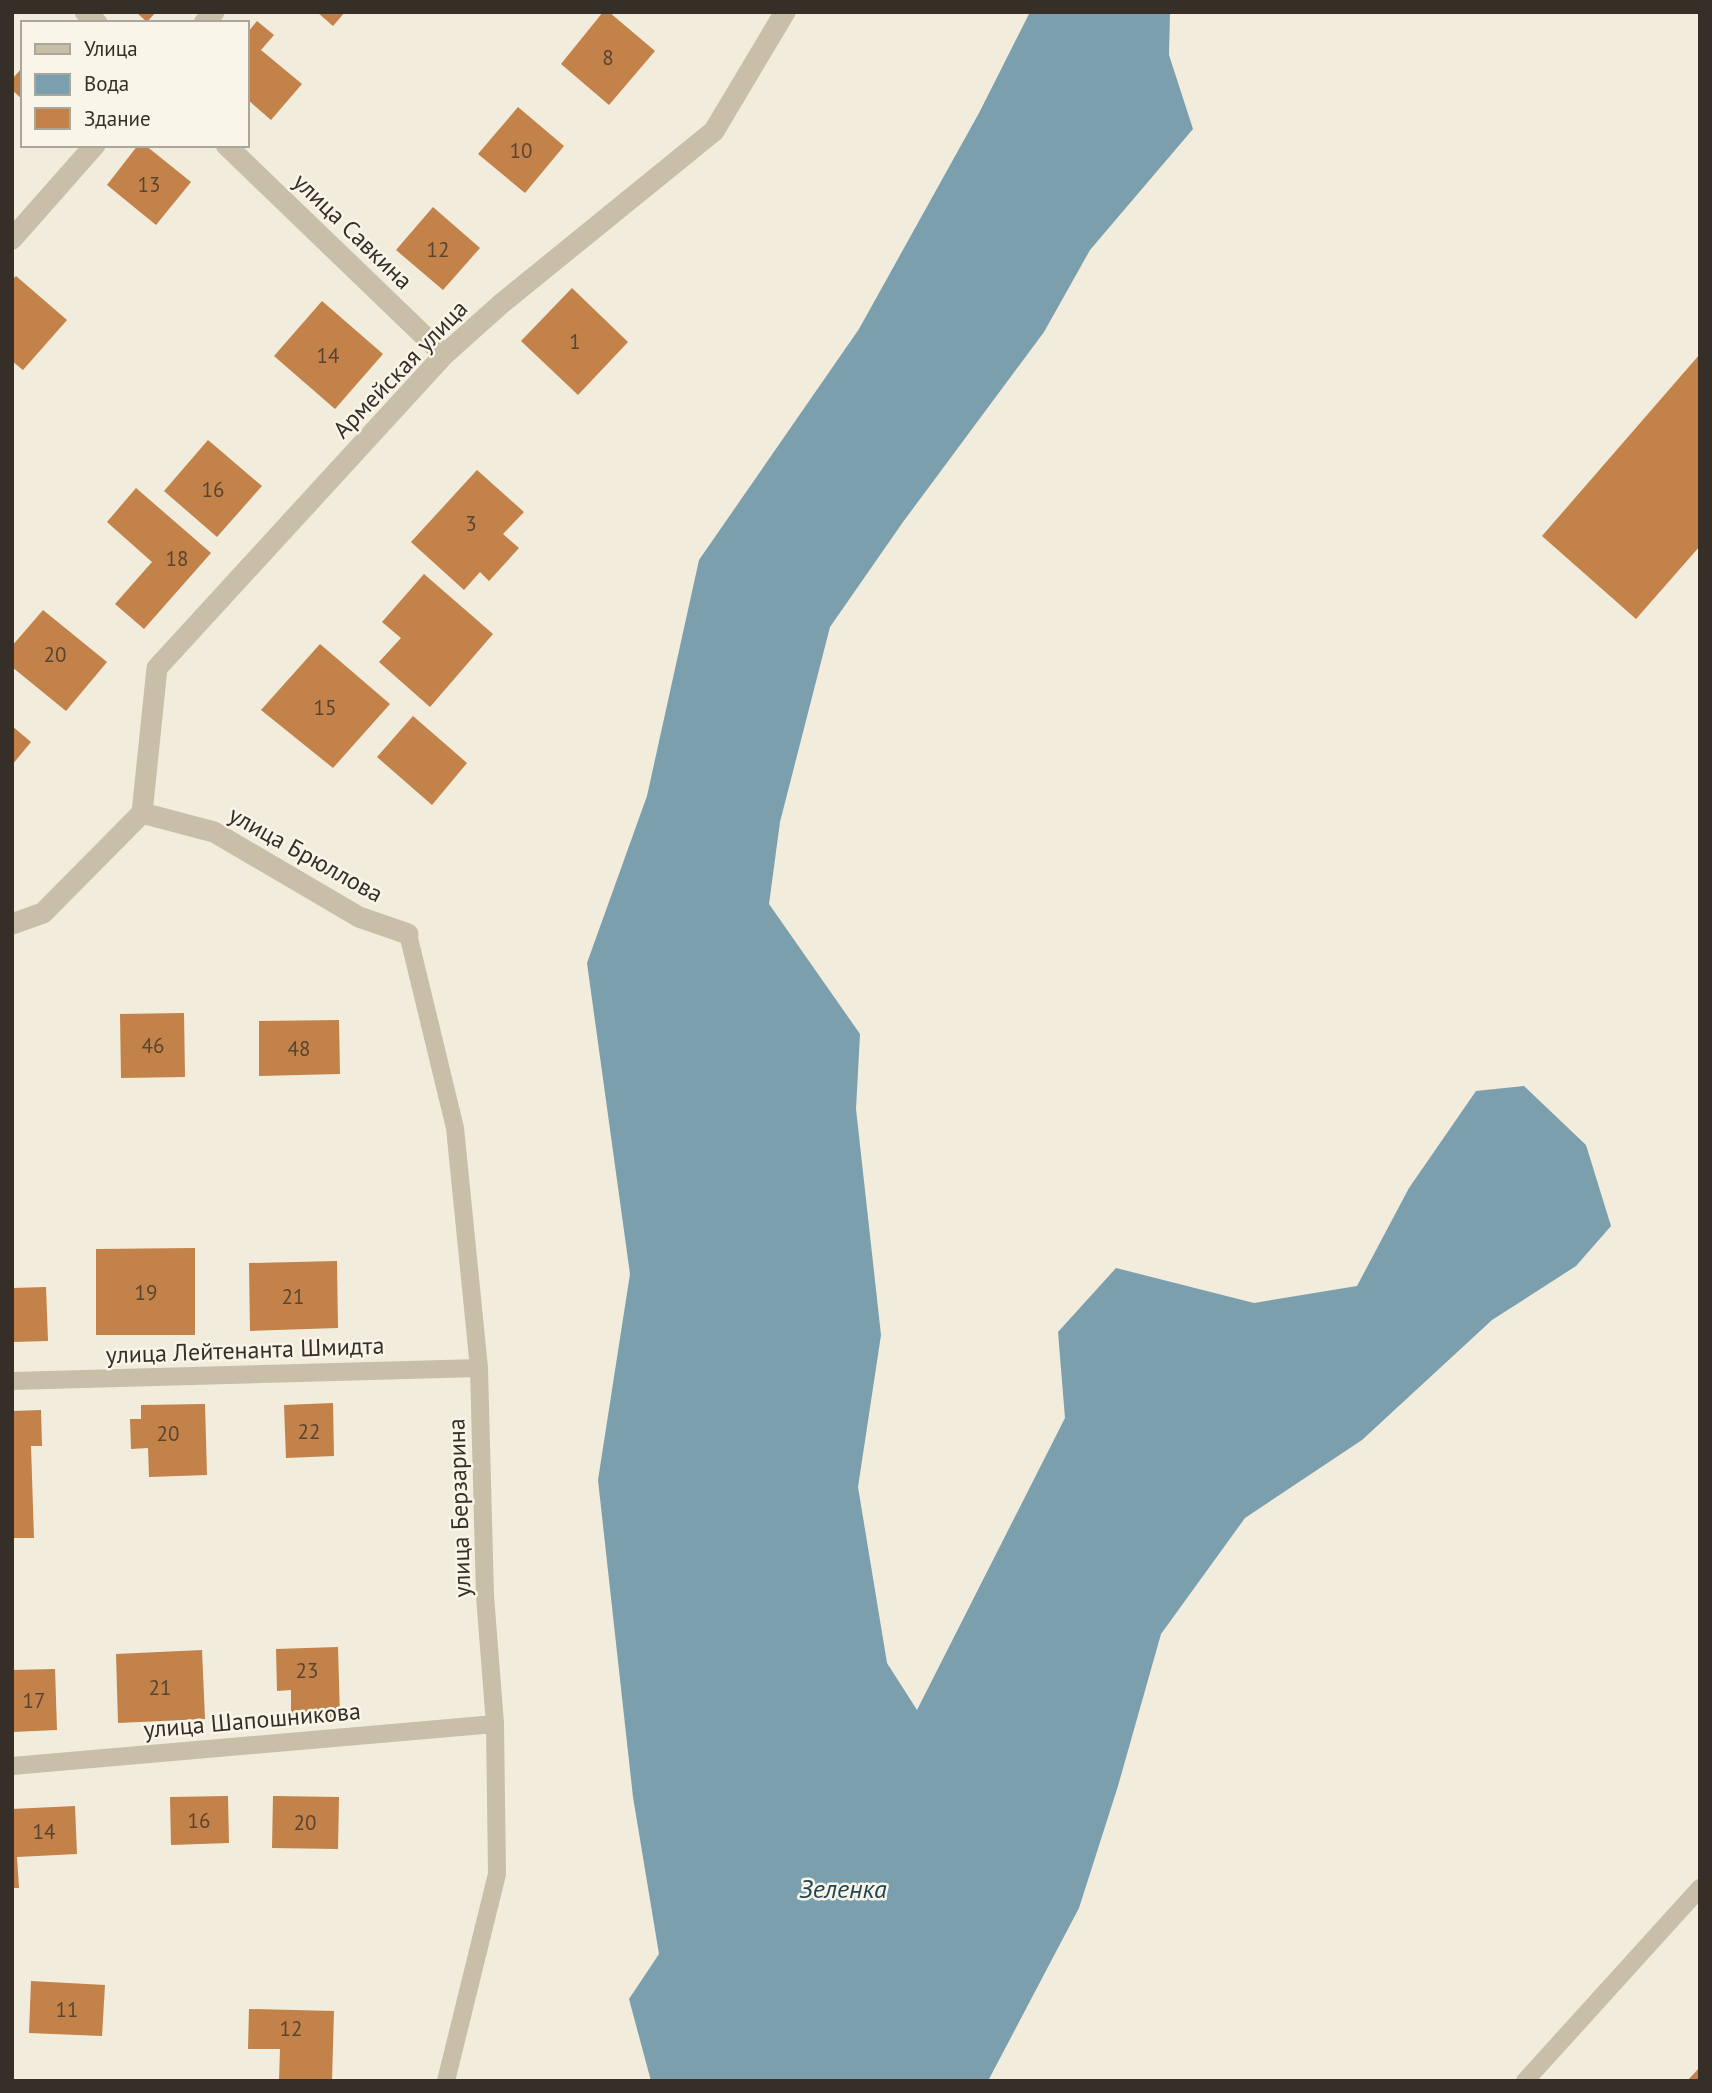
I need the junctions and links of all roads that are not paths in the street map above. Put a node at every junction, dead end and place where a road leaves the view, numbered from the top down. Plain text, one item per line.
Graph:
1 (785, 12) edge
2 (93, 147) edge
3 (228, 147) edge
4 (12, 239) edge
5 (444, 355) junction
6 (142, 813) junction
7 (12, 924) edge
8 (408, 934) joint
9 (479, 1368) junction
10 (12, 1381) edge
11 (495, 1724) junction
12 (12, 1766) edge
13 (1700, 1888) edge
14 (446, 2081) edge
15 (1525, 2081) edge

1 - 5 street, Армейская улица
2 - 4 street
3 - 5 street, улица Савкина
5 - 6 street, Армейская улица
6 - 7 street
6 - 8 street, улица Брюллова
8 - 9 lane, улица Берзарина
9 - 10 lane, улица Лейтенанта Шмидта
9 - 11 lane, улица Берзарина
11 - 12 lane, улица Шапошникова
11 - 14 lane, улица Берзарина
13 - 15 lane

